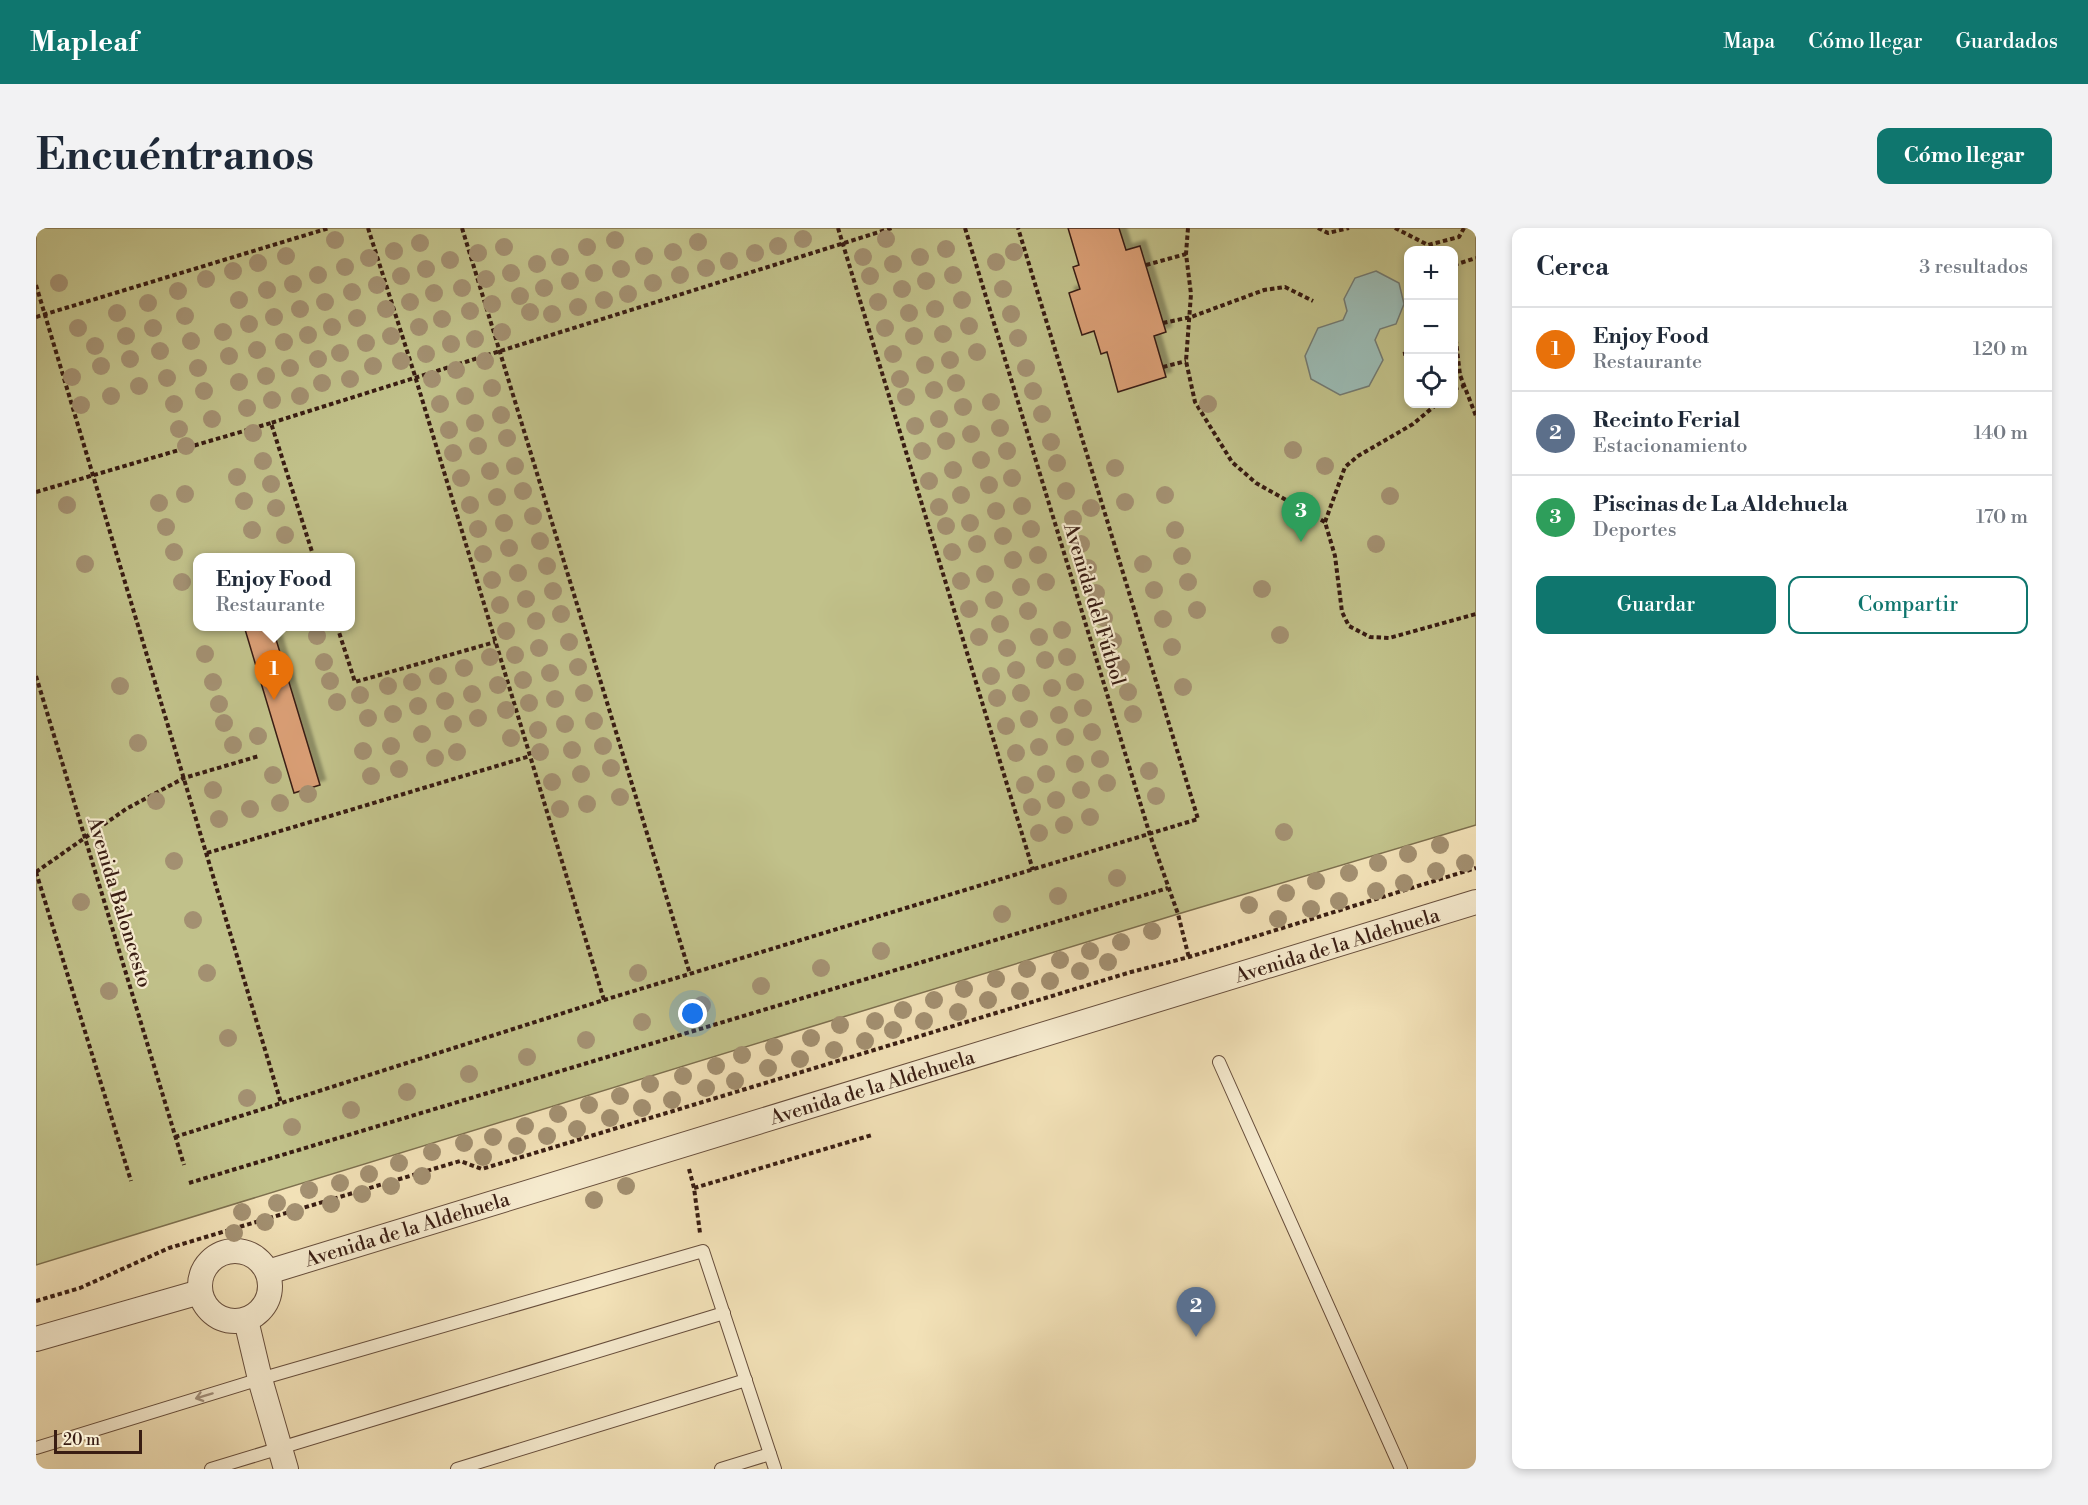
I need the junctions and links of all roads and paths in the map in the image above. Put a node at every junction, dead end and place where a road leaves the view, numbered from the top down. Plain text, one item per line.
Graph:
1 (329, 228) edge
2 (368, 228) edge
3 (462, 228) edge
4 (838, 228) edge
5 (892, 228) edge
6 (965, 228) edge
7 (1018, 228) edge
8 (1188, 228) edge
9 (1318, 228) edge
10 (1349, 228) edge
11 (1395, 228) edge
12 (1464, 228) edge
13 (843, 243) junction
14 (1186, 254) junction
15 (1476, 258) edge
16 (1146, 265) dead end
17 (1458, 265) edge
18 (36, 285) edge
19 (1313, 302) dead end
20 (45, 314) junction
21 (36, 317) edge
22 (1191, 317) junction
23 (1163, 323) dead end
24 (499, 350) junction
25 (1456, 354) edge
26 (1186, 361) junction
27 (1163, 367) dead end
28 (415, 376) junction
29 (1464, 386) junction
30 (1458, 388) edge
31 (1432, 408) edge
32 (1476, 416) edge
33 (271, 423) junction
34 (94, 475) junction
35 (36, 492) edge
36 (1324, 522) junction
37 (312, 553) edge
38 (1476, 614) edge
39 (338, 631) edge
40 (495, 642) junction
41 (36, 676) edge
42 (259, 756) dead end
43 (530, 756) junction
44 (184, 778) junction
45 (1150, 836) junction
46 (84, 837) junction
47 (207, 853) junction
48 (1476, 868) edge
49 (1033, 870) junction
50 (36, 872) edge
51 (1168, 888) junction
52 (1476, 902) edge
53 (1189, 957) junction
54 (690, 974) junction
55 (1198, 988) junction
56 (604, 1000) junction
57 (1219, 1062) dead end
58 (281, 1103) junction
59 (872, 1135) dead end
60 (175, 1137) junction
61 (682, 1145) junction
62 (184, 1165) dead end
63 (130, 1181) dead end
64 (189, 1183) dead end
65 (694, 1188) junction
66 (703, 1251) junction
67 (267, 1272) junction
68 (200, 1292) junction
69 (36, 1301) edge
70 (724, 1312) junction
71 (246, 1320) junction
72 (36, 1339) edge
73 (260, 1379) junction
74 (746, 1380) junction
75 (36, 1448) edge
76 (770, 1454) junction
77 (283, 1458) edge
78 (211, 1469) edge
79 (457, 1469) edge
80 (721, 1469) edge
81 (775, 1469) edge
82 (1401, 1469) edge

1 - 20 path
2 - 28 path
3 - 24 path
4 - 13 path
5 - 13 path
6 - 45 path, Avenida del Fútbol
7 - 45 path, Avenida del Fútbol
8 - 14 path
9 - 10 path
11 - 12 path
13 - 24 path
13 - 49 path
14 - 16 path
14 - 22 path
15 - 17 path
18 - 20 path
19 - 22 path
20 - 21 path
20 - 34 path
22 - 23 path
22 - 26 path
24 - 28 path
24 - 54 path
25 - 29 path
26 - 27 path
26 - 36 path
28 - 33 path
28 - 40 path
29 - 30 path
29 - 32 path
31 - 36 path
33 - 34 path
33 - 37 path
34 - 35 path
34 - 44 path
36 - 38 path
39 - 40 path
40 - 43 path
41 - 46 path, Avenida Baloncesto
42 - 44 path
43 - 47 path
43 - 56 path
44 - 46 path
44 - 47 path
45 - 49 path
45 - 51 path, Avenida del Fútbol
46 - 50 path
46 - 60 path, Avenida Baloncesto
47 - 58 path
48 - 53 path
49 - 54 path
50 - 63 path
51 - 53 path, Avenida del Fútbol
51 - 64 path
52 - 55 street, Avenida de la Aldehuela
53 - 55 path, Avenida del Fútbol
53 - 69 path
54 - 56 path
55 - 61 street, Avenida de la Aldehuela
56 - 58 path
57 - 82 lane
58 - 60 path
59 - 65 path
60 - 62 path, Avenida Baloncesto
61 - 65 path
61 - 67 street, Avenida de la Aldehuela
65 - 66 path
66 - 70 lane
66 - 73 lane
67 - 68 street
67 - 71 street
68 - 71 street
68 - 72 street
70 - 74 lane
70 - 77 lane
71 - 73 street
73 -> 75 lane
73 - 77 street
74 - 76 lane
74 - 79 lane
76 - 80 lane
76 - 81 lane
77 - 78 lane

